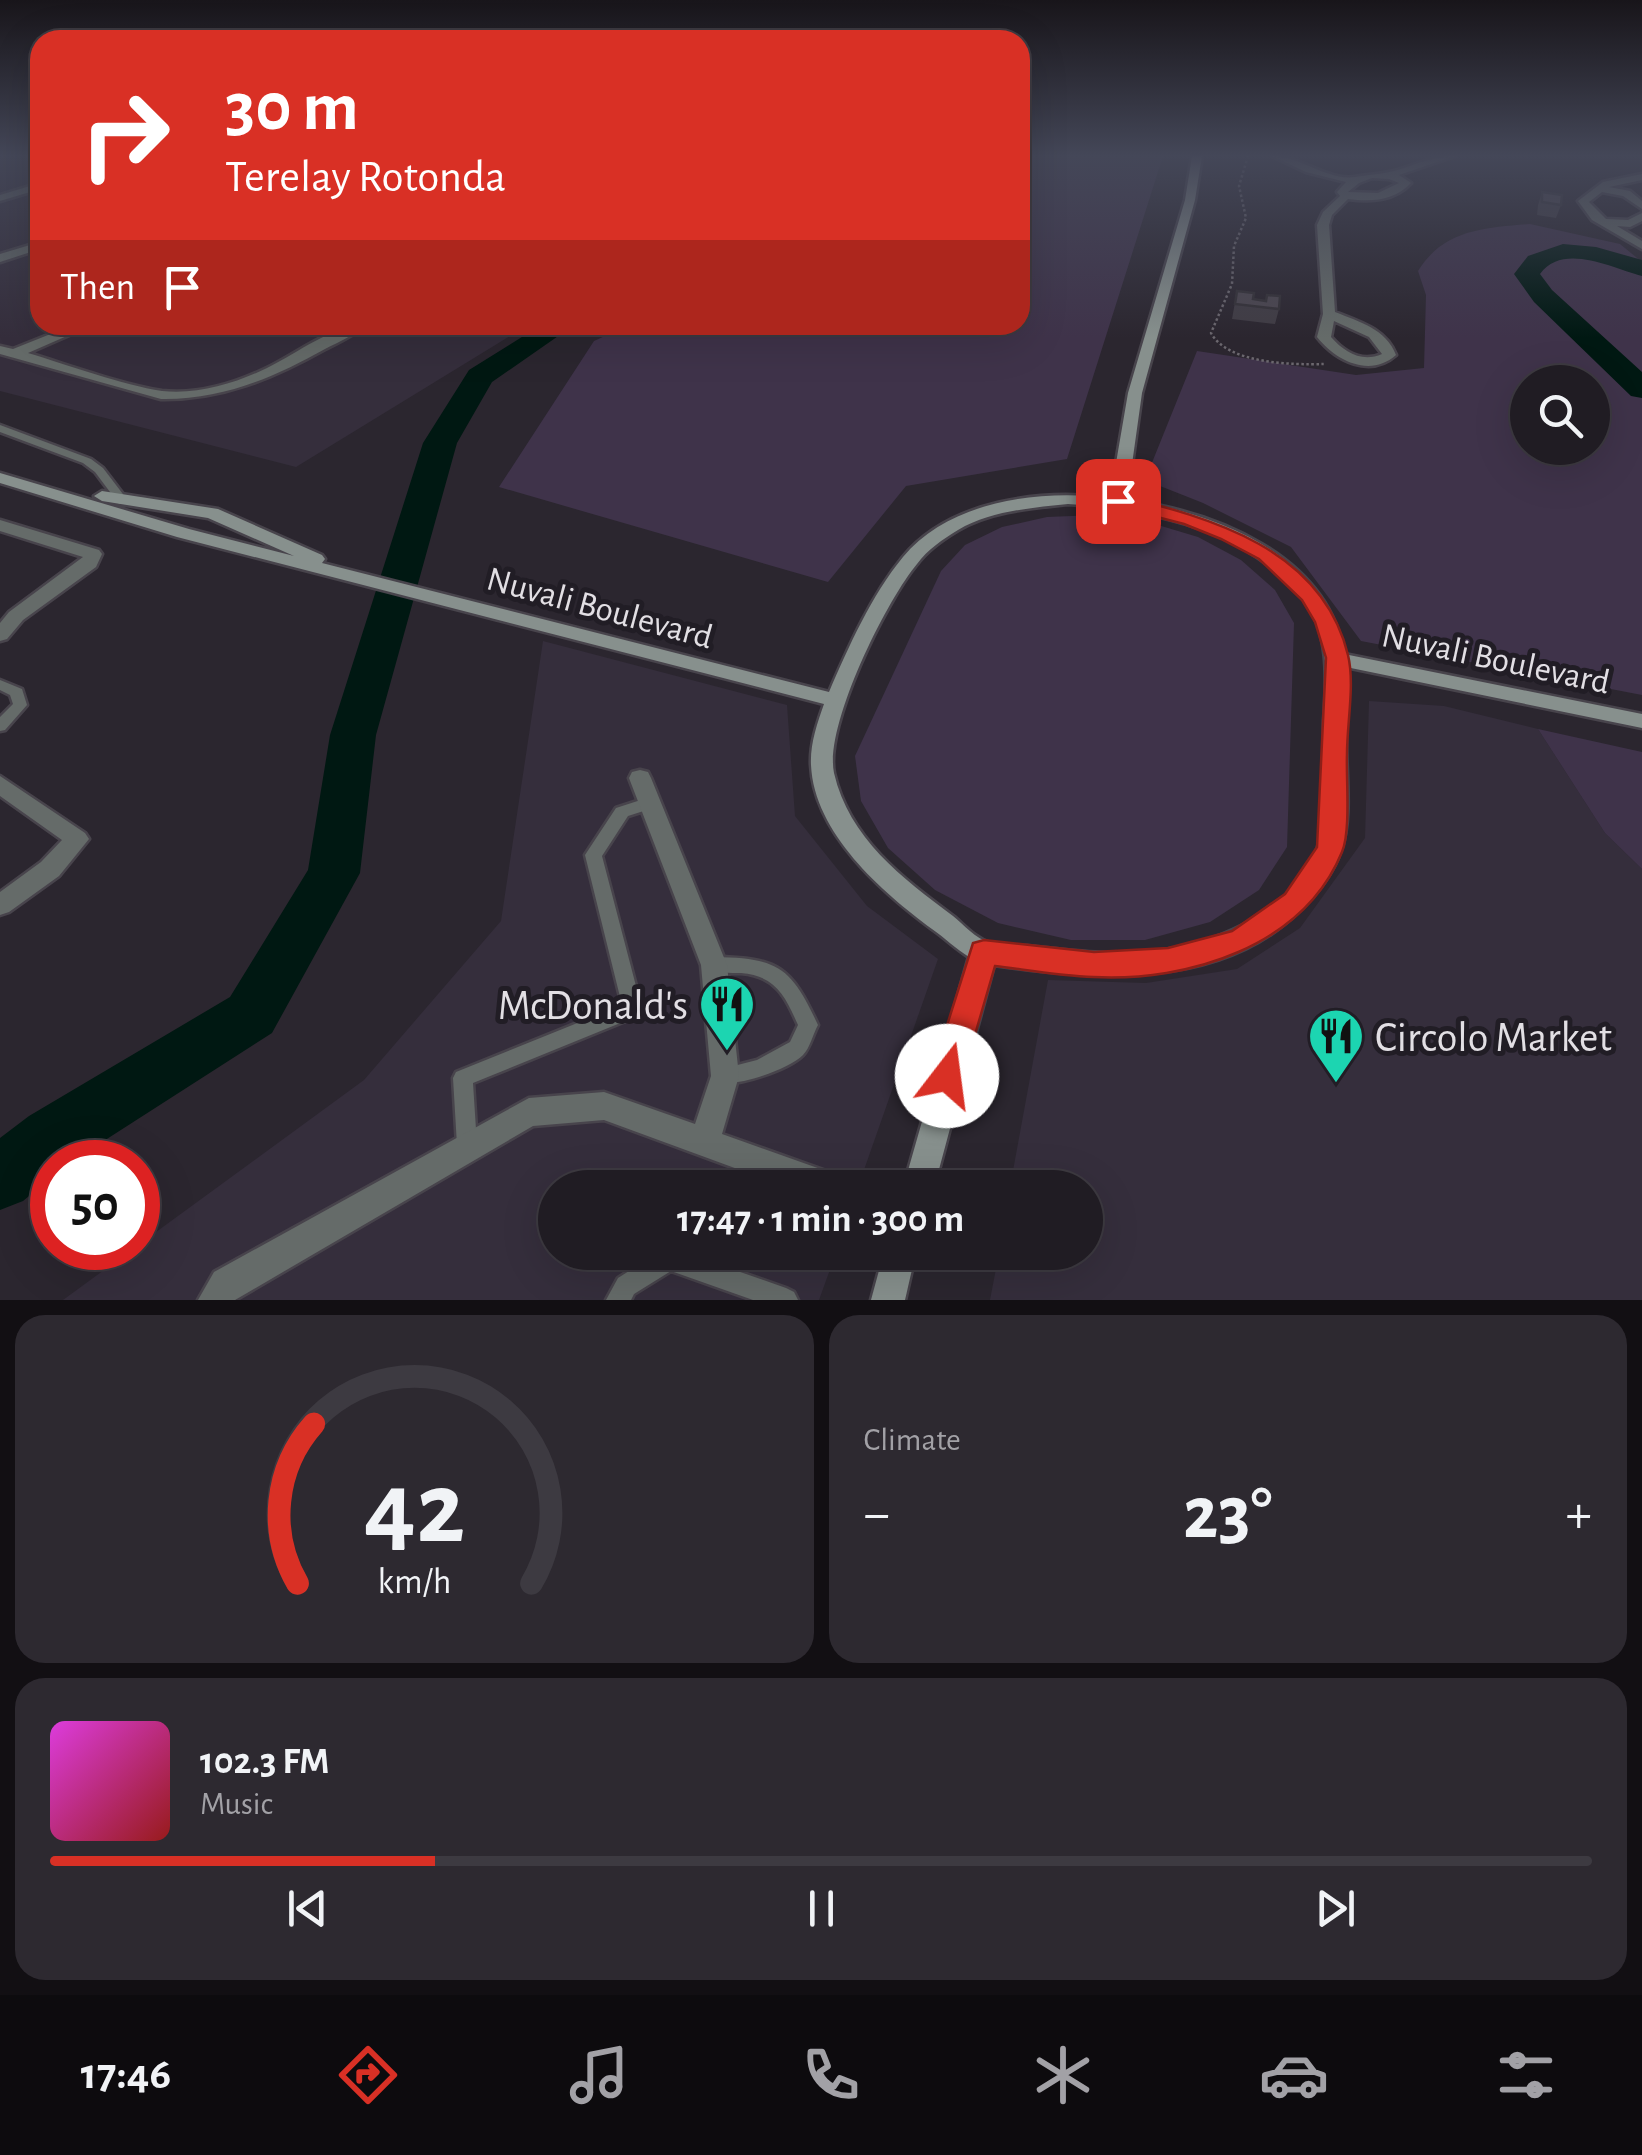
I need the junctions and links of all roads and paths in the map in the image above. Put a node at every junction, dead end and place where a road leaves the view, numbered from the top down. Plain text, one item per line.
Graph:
1 (1185, 217) edge
2 (1246, 217) edge
3 (1326, 217) edge
4 (1596, 218) joint
5 (1638, 220) edge
6 (1639, 244) edge
7 (30, 248) edge
8 (0, 258) edge
9 (1330, 314) junction
10 (56, 335) edge
11 (339, 335) edge
12 (7, 352) edge
13 (1330, 363) dead end
14 (0, 428) edge
15 (0, 465) edge
16 (0, 478) edge
17 (1118, 501) junction
18 (124, 502) junction
19 (0, 524) edge
20 (349, 577) junction
21 (8, 615) edge
22 (0, 635) edge
23 (1338, 658) junction
24 (0, 685) edge
25 (834, 700) junction
26 (1642, 721) edge
27 (0, 726) edge
28 (0, 784) edge
29 (645, 791) joint
30 (0, 905) edge
31 (984, 952) junction
32 (714, 965) junction
33 (726, 1076) junction
34 (704, 1142) junction
35 (467, 1145) junction
36 (782, 1170) edge
37 (923, 1170) edge
38 (896, 1270) edge
39 (215, 1300) edge
40 (618, 1300) edge
41 (786, 1300) edge
42 (888, 1300) edge

1 - 17 main road
2 - 13 path
3 - 9 street
4 - 5 street
4 - 6 street
5 - 6 street
7 - 8 street
9 - 9 street
10 - 12 street
11 - 12 street
14 - 18 lane
15 - 18 main road, Nuvali Boulevard
16 - 20 main road, Nuvali Boulevard
17 - 23 main road
17 - 25 main road
18 - 20 main road, Nuvali Boulevard
19 - 21 street
20 - 25 main road, Nuvali Boulevard
21 - 22 street
23 - 26 main road, Nuvali Boulevard
23 - 31 main road
24 - 27 lane
25 - 31 main road
28 - 30 street
29 - 32 street
29 - 35 lane
31 - 37 main road
32 - 33 street
32 - 33 lane
33 - 34 street
34 - 35 street
34 - 36 street
35 - 39 street
38 - 42 main road
40 - 41 lane

